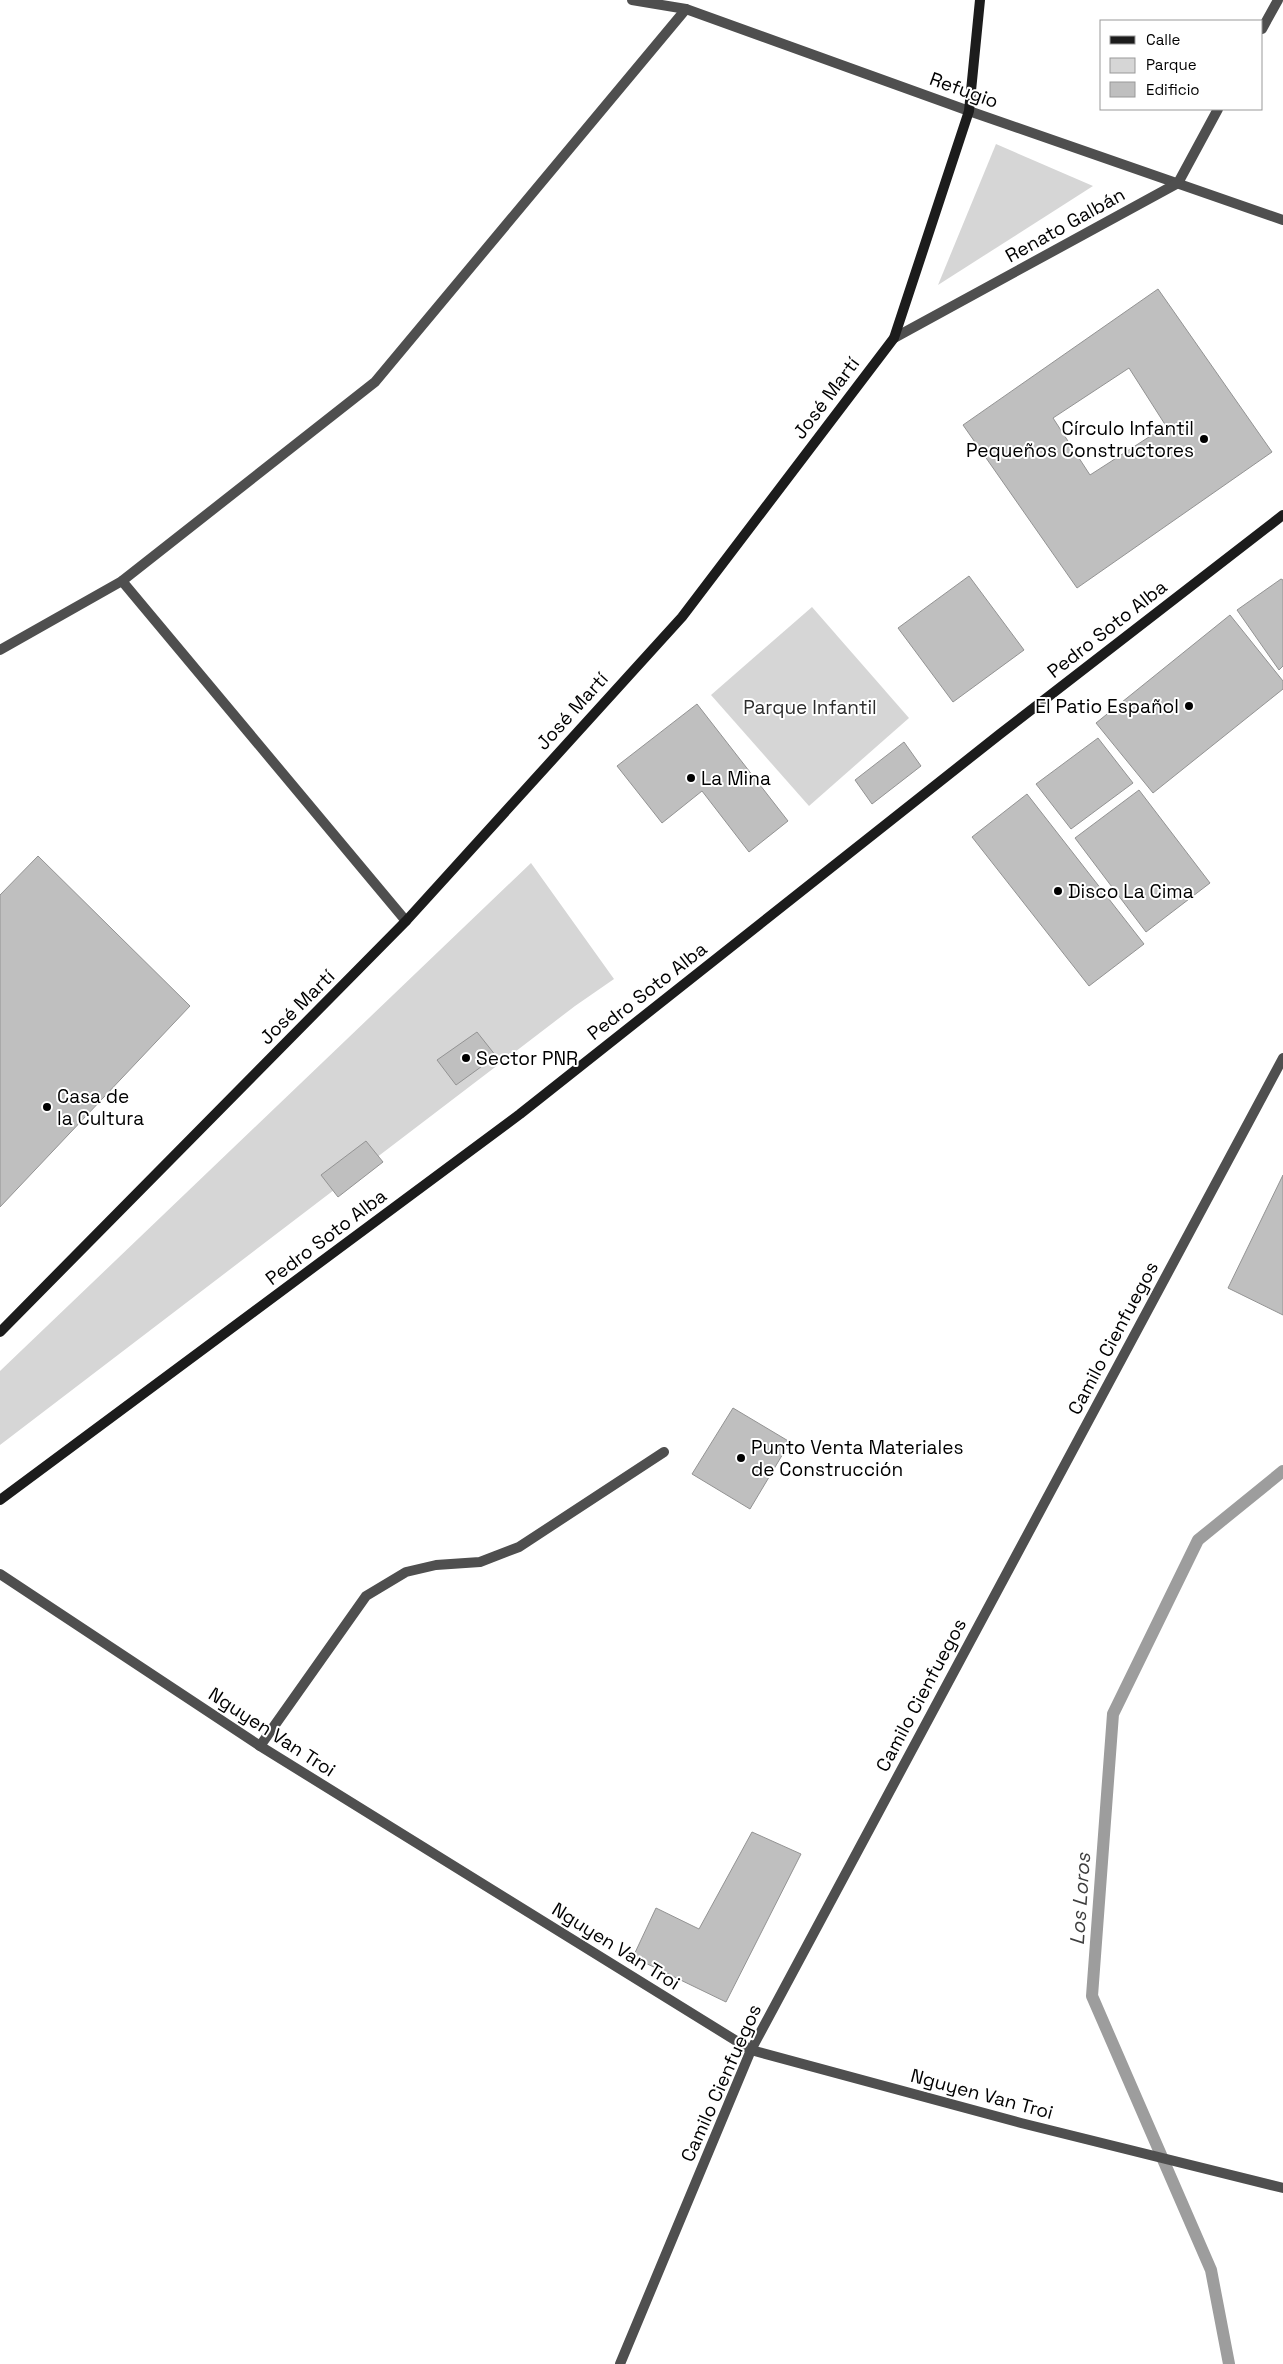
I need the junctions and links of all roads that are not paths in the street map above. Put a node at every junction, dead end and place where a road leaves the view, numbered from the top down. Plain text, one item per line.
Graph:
1 (632, 0) edge
2 (980, 0) edge
3 (1278, 0) edge
4 (686, 8) junction
5 (1263, 27) edge
6 (1217, 110) edge
7 (969, 111) junction
8 (1178, 183) junction
9 (1283, 220) edge
10 (894, 338) junction
11 (1283, 516) edge
12 (122, 581) junction
13 (0, 650) edge
14 (406, 921) junction
15 (1283, 1058) edge
16 (0, 1332) edge
17 (664, 1452) dead end
18 (0, 1500) edge
19 (0, 1574) edge
20 (260, 1746) junction
21 (751, 2050) junction
22 (1283, 2188) edge
23 (620, 2364) edge

1 - 4 street, Refugio
2 - 7 street, José Martí
3 - 5 street
4 - 7 street, Refugio
4 - 12 street
6 - 8 street
7 - 8 street, Refugio
7 - 10 street, José Martí
8 - 9 street, Refugio
8 - 10 street, Renato Galbán
10 - 14 street, José Martí
11 - 18 street, Pedro Soto Alba
12 - 13 street
12 - 14 street
14 - 16 street, José Martí
15 - 21 street, Camilo Cienfuegos
17 - 20 street
19 - 20 street, Nguyen Van Troi
20 - 21 street, Nguyen Van Troi
21 - 22 street, Nguyen Van Troi
21 - 23 street, Camilo Cienfuegos

